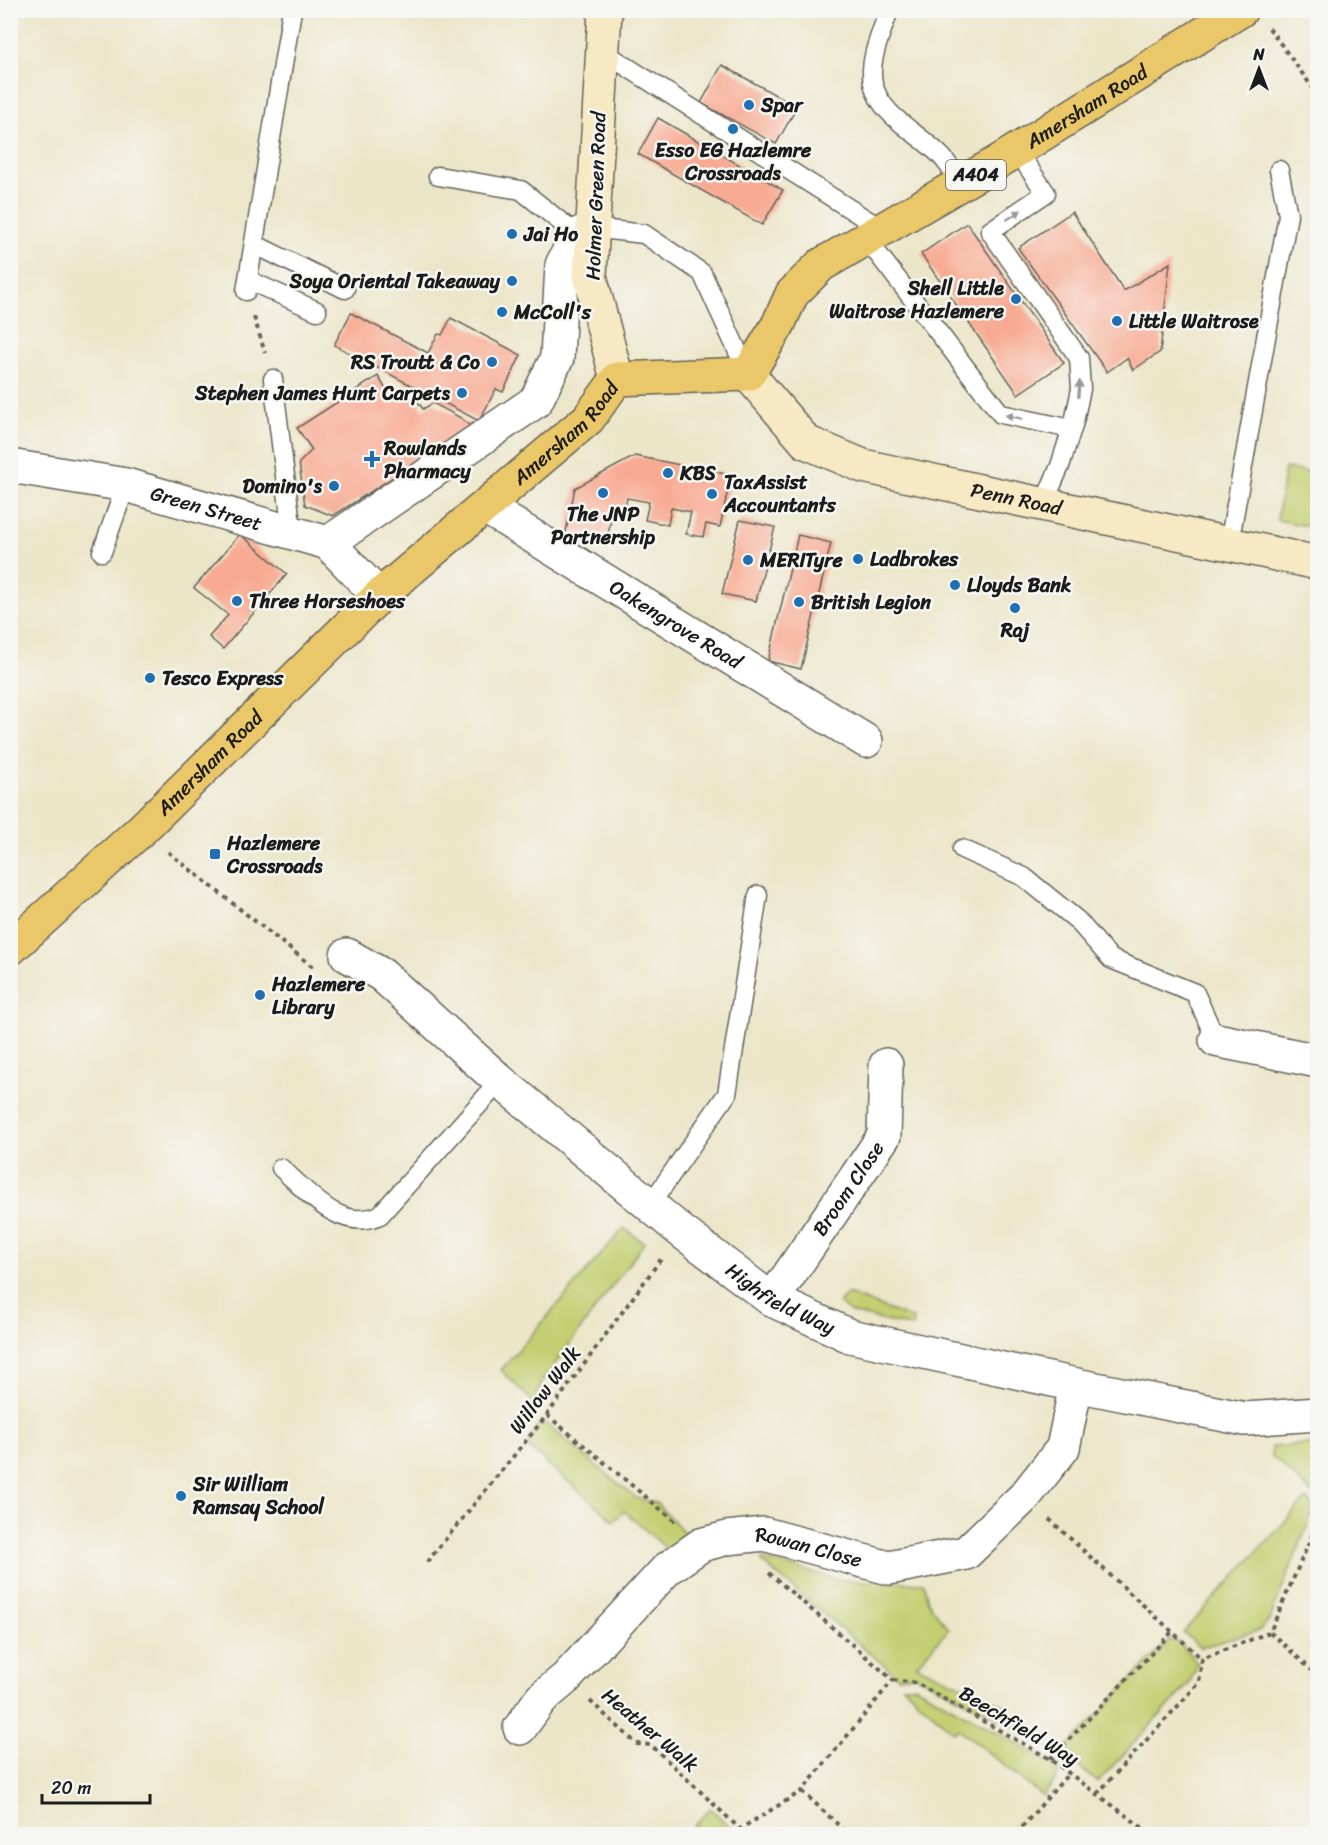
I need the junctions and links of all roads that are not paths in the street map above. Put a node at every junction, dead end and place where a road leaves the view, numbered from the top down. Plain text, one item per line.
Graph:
1 (292, 10) edge
2 (605, 10) edge
3 (889, 10) edge
4 (1252, 15) edge
5 (602, 51) junction
6 (1016, 150) junction
7 (1279, 170) dead end
8 (438, 176) dead end
9 (962, 183) junction
10 (584, 231) junction
11 (873, 233) junction
12 (254, 244) junction
13 (345, 289) dead end
14 (317, 311) dead end
15 (748, 374) junction
16 (273, 379) road end
17 (617, 379) junction
18 (1072, 429) junction
19 (10, 466) edge
20 (126, 484) junction
21 (1043, 504) junction
22 (485, 507) junction
23 (292, 532) junction
24 (328, 543) junction
25 (1229, 544) junction
26 (102, 552) dead end
27 (1317, 563) edge
28 (379, 596) junction
29 (866, 741) dead end
30 (962, 849) dead end
31 (758, 895) dead end
32 (10, 949) edge
33 (347, 955) road end
34 (1216, 1040) joint
35 (1317, 1061) edge
36 (886, 1065) dead end
37 (500, 1082) junction
38 (281, 1168) dead end
39 (650, 1205) junction
40 (772, 1300) junction
41 (1076, 1385) junction
42 (1317, 1414) edge
43 (520, 1728) dead end

1 - 12 lane
2 - 5 main road, Holmer Green Road
3 - 9 lane
4 - 6 main road, Amersham Road / A404
5 - 10 main road, Holmer Green Road
5 - 11 lane
6 - 9 main road, Amersham Road / A404
18 -> 6 lane
7 - 25 lane
8 - 10 lane
9 - 11 main road, Amersham Road / A404
10 - 15 lane
10 - 17 main road, Holmer Green Road
10 - 24 street
11 - 15 main road, Amersham Road / A404
18 -> 11 lane
12 - 13 lane
12 - 14 lane
15 - 17 main road, Amersham Road
15 - 21 main road, Penn Road
16 - 23 lane
17 - 22 main road, Amersham Road
18 - 21 lane
19 - 20 street, Green Street
20 - 23 street, Green Street
20 - 26 lane
21 - 25 main road, Penn Road
22 - 28 main road, Amersham Road
22 - 29 street, Oakengrove Road
23 - 24 street, Green Street
24 - 28 street, Green Street
25 - 27 main road, Penn Road
28 - 32 main road, Amersham Road
30 - 34 lane
31 - 39 lane
33 - 37 street, Highfield Way
34 - 35 street
36 - 40 street, Broom Close
37 - 38 lane
37 - 39 street, Highfield Way
39 - 40 street, Highfield Way
40 - 41 street, Highfield Way
41 - 42 street, Highfield Way
41 - 43 street, Rowan Close

